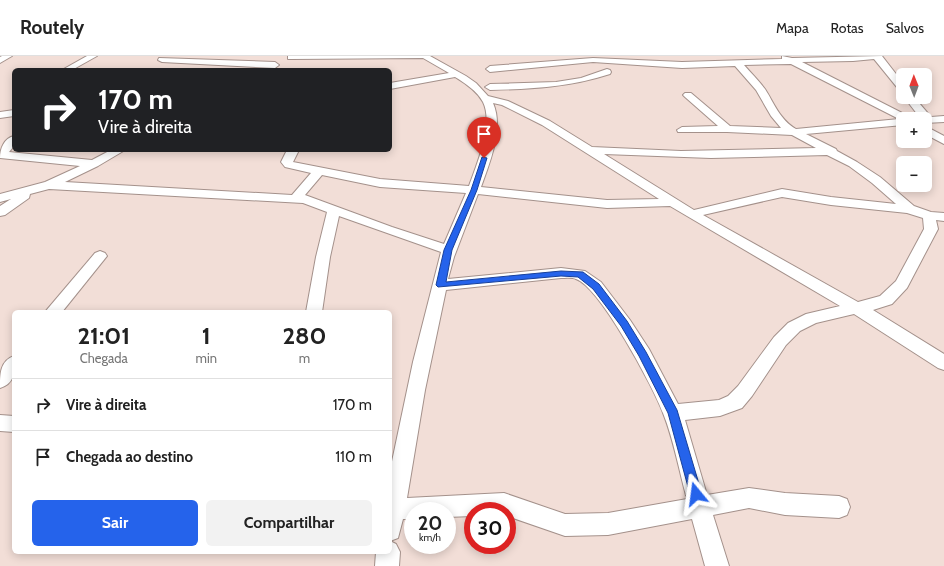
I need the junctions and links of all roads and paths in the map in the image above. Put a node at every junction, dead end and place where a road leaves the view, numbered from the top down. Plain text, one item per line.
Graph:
1 (8, 56) edge
2 (93, 56) edge
3 (166, 56) edge
4 (292, 56) edge
5 (424, 56) edge
6 (496, 56) edge
7 (877, 56) edge
8 (624, 58) edge
9 (789, 59) edge
10 (0, 61) edge
11 (737, 63) junction
12 (275, 65) junction
13 (70, 68) edge
14 (270, 68) edge
15 (490, 69) junction
16 (607, 72) dead end
17 (455, 74) junction
18 (896, 80) edge
19 (392, 86) edge
20 (486, 93) junction
21 (688, 95) dead end
22 (12, 113) edge
23 (896, 114) edge
24 (0, 115) edge
25 (944, 119) edge
26 (932, 122) edge
27 (896, 123) edge
28 (727, 129) junction
29 (932, 129) edge
30 (682, 130) dead end
31 (794, 132) junction
32 (944, 141) edge
33 (12, 142) edge
34 (589, 149) junction
35 (832, 151) junction
36 (115, 152) edge
37 (292, 152) edge
38 (0, 155) edge
39 (94, 164) junction
40 (319, 171) junction
41 (49, 185) junction
42 (35, 189) junction
43 (474, 190) junction
44 (0, 198) edge
45 (296, 198) junction
46 (673, 202) junction
47 (909, 209) junction
48 (334, 210) junction
49 (0, 212) edge
50 (692, 214) junction
51 (936, 217) edge
52 (448, 250) junction
53 (100, 256) dead end
54 (441, 285) junction
55 (856, 308) junction
56 (55, 310) edge
57 (314, 310) edge
58 (944, 363) edge
59 (12, 366) edge
60 (0, 382) edge
61 (673, 413) junction
62 (0, 423) edge
63 (12, 424) edge
64 (396, 460) edge
65 (700, 507) junction
66 (839, 507) dead end
67 (394, 509) junction
68 (392, 520) edge
69 (388, 554) edge
70 (387, 566) edge
71 (717, 566) edge

1 - 10 street
2 - 13 street
3 - 12 street
4 - 5 street
4 - 12 street
5 - 17 street
6 - 15 street
7 - 9 street
7 - 18 street
8 - 11 street
8 - 15 street
9 - 11 street
9 - 23 street
11 - 31 street
12 - 14 street
15 - 20 street
16 - 20 street
17 - 19 street
17 - 20 street
20 - 34 street
20 - 43 street
21 - 28 street
22 - 24 street
25 - 26 street
27 - 31 street
28 - 30 street
28 - 31 street
29 - 32 street
31 - 35 street
33 - 38 street
34 - 35 street
34 - 46 street
35 - 47 street
36 - 39 street
37 - 40 street
38 - 39 street
39 - 41 street
40 - 43 street
40 - 45 street
41 - 42 street
41 - 45 street
42 - 44 street
42 - 49 street
43 - 46 street
43 - 52 street
45 - 48 street
46 - 50 street
47 - 50 street
47 - 51 street
48 - 52 street
48 - 57 street
50 - 55 street
51 - 55 street
52 - 54 street
53 - 56 street
54 - 61 street
54 - 64 street
55 - 58 street
55 - 61 street
59 - 60 street
61 - 65 street
62 - 63 street
64 - 67 street
65 - 66 street
65 - 67 street
65 - 71 street
67 - 68 street
69 - 70 street

